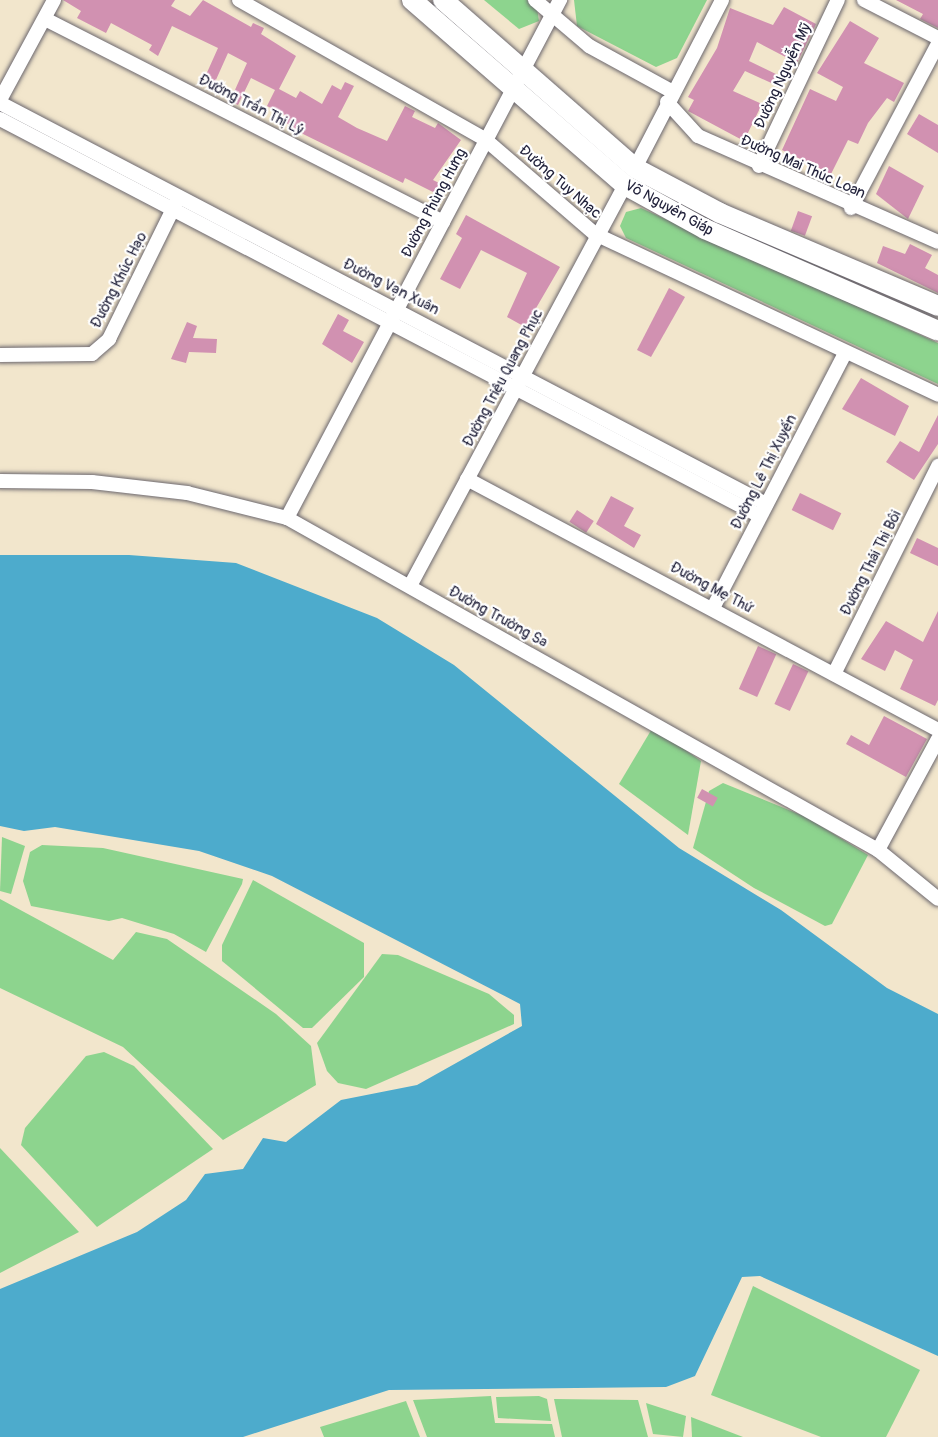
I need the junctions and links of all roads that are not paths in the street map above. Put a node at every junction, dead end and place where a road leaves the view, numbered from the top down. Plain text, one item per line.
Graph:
1 (54, 0) edge
2 (239, 0) edge
3 (412, 0) edge
4 (443, 0) edge
5 (535, 0) edge
6 (560, 0) edge
7 (722, 0) edge
8 (838, 0) edge
9 (864, 0) edge
10 (553, 14) junction
11 (45, 19) junction
12 (938, 38) edge
13 (938, 44) edge
14 (522, 72) junction
15 (513, 89) junction
16 (670, 97) junction
17 (0, 102) edge
18 (0, 119) edge
19 (486, 140) junction
20 (759, 166) junction
21 (635, 168) junction
22 (625, 185) junction
23 (179, 198) junction
24 (851, 208) junction
25 (172, 211) junction
26 (443, 222) junction
27 (595, 234) junction
28 (938, 242) edge
29 (938, 306) edge
30 (398, 308) junction
31 (390, 322) junction
32 (938, 331) edge
33 (845, 353) junction
34 (0, 355) edge
35 (525, 375) junction
36 (517, 389) junction
37 (938, 395) edge
38 (938, 466) edge
39 (467, 479) junction
40 (0, 481) edge
41 (763, 510) junction
42 (287, 518) junction
43 (410, 586) junction
44 (714, 606) junction
45 (834, 674) junction
46 (938, 730) edge
47 (938, 739) edge
48 (878, 850) junction
49 (938, 899) edge

1 - 11 street
2 - 19 street, Đường Tuy Nhạc
3 - 15 main road, Võ Nguyên Giáp
4 - 14 main road, Võ Nguyên Giáp
5 - 10 street, Đường Mai Thúc Loan
6 - 10 street, Đường Phùng Hưng
7 - 16 street
8 - 20 street, Đường Nguyễn Mỹ
9 - 12 street
10 - 14 street, Đường Phùng Hưng
10 - 16 street, Đường Mai Thúc Loan
11 - 17 street
11 - 26 street, Đường Trần Thị Lý
13 - 24 street
14 - 15 street, Đường Phùng Hưng
14 - 21 main road, Võ Nguyên Giáp
15 - 19 street, Đường Phùng Hưng
15 - 22 main road, Võ Nguyên Giáp
16 - 20 street, Đường Mai Thúc Loan
16 - 21 street
17 - 23 street, Đường Vạn Xuân
18 - 25 street
19 - 26 street, Đường Phùng Hưng
19 - 27 street, Đường Tuy Nhạc
20 - 24 street, Đường Mai Thúc Loan
21 - 22 main road
21 - 29 main road, Võ Nguyên Giáp
22 - 27 street, Đường Triệu Quang Phục
22 - 32 main road, Võ Nguyên Giáp
23 - 25 street, Đường Khúc Hạo
23 - 30 street, Đường Vạn Xuân
24 - 28 street, Đường Mai Thúc Loan
25 - 31 street
25 - 34 street, Đường Khúc Hạo
26 - 30 street, Đường Phùng Hưng
27 - 33 street, Đường Tuy Nhạc
27 - 35 street, Đường Triệu Quang Phục
30 - 31 street, Đường Phùng Hưng
30 - 35 street, Đường Vạn Xuân
31 - 36 street
31 - 42 street, Đường Phùng Hưng
33 - 37 street, Đường Tuy Nhạc
33 - 41 street, Đường Lê Thị Xuyến
35 - 36 street, Đường Triệu Quang Phục
35 - 41 street, Đường Vạn Xuân
36 - 39 street, Đường Triệu Quang Phục
36 - 41 street
38 - 45 street, Đường Thái Thị Bôi
39 - 43 street, Đường Triệu Quang Phục
39 - 44 street, Đường Mẹ Thứ
40 - 42 street, Đường Trường Sa
41 - 44 street, Đường Lê Thị Xuyến
42 - 43 street, Đường Trường Sa
43 - 48 street, Đường Trường Sa
44 - 45 street, Đường Mẹ Thứ
45 - 46 street, Đường Mẹ Thứ
47 - 48 street
48 - 49 street, Đường Trường Sa

